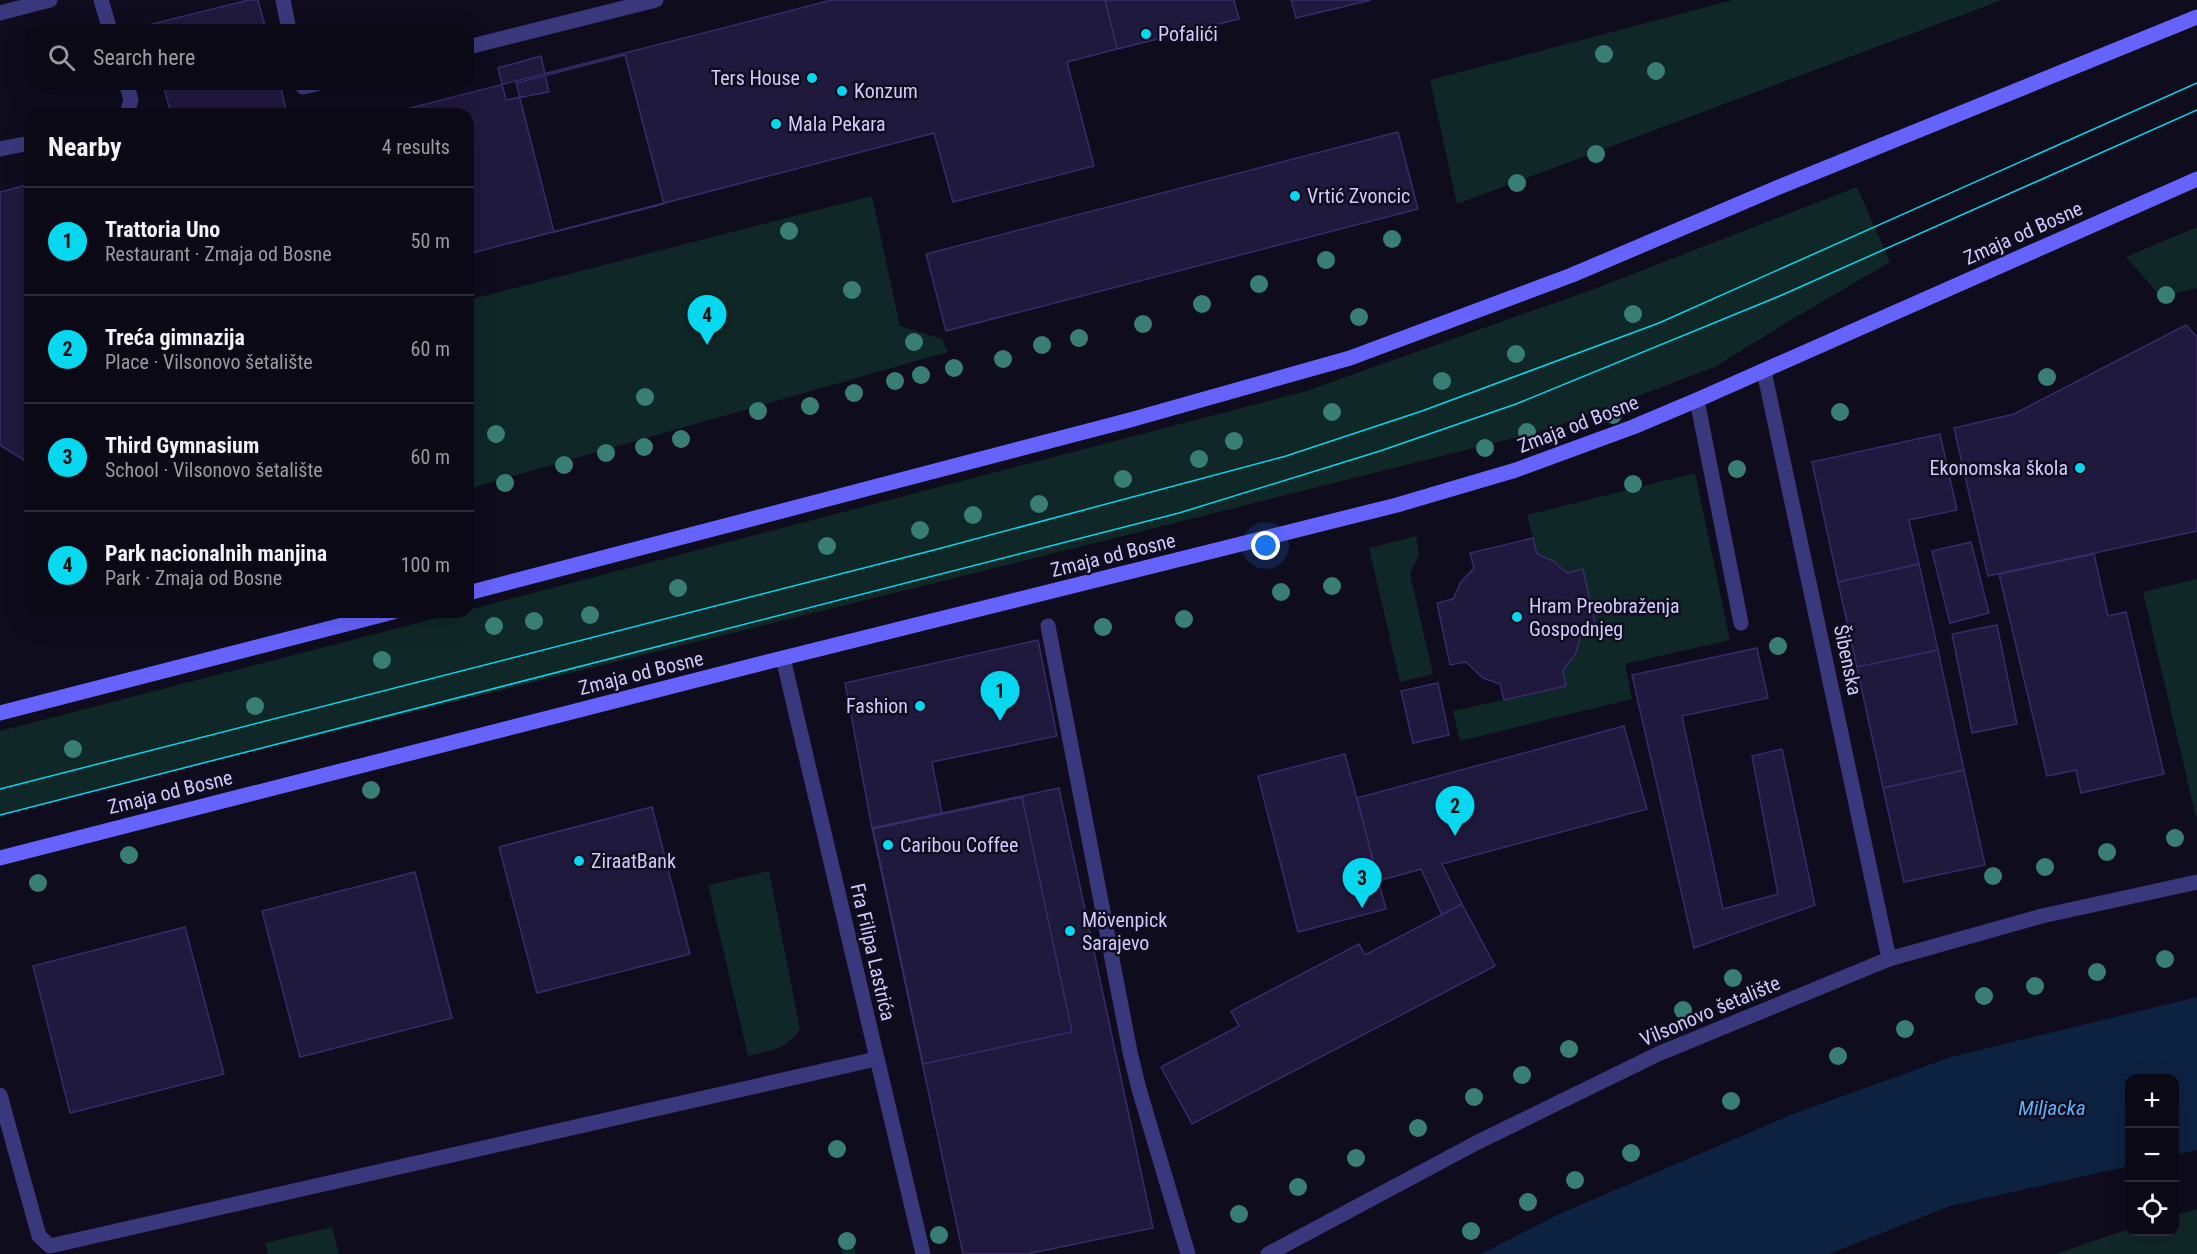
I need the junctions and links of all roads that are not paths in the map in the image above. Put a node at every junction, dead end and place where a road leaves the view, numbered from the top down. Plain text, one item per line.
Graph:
1 (50, 0) edge
2 (101, 0) edge
3 (283, 0) edge
4 (656, 0) edge
5 (0, 13) edge
6 (2197, 17) edge
7 (108, 24) edge
8 (289, 24) edge
9 (474, 46) edge
10 (128, 90) edge
11 (129, 108) edge
12 (24, 144) edge
13 (0, 149) edge
14 (2197, 179) edge
15 (1764, 371) junction
16 (1697, 400) junction
17 (474, 591) edge
18 (370, 618) edge
19 (1741, 623) dead end
20 (1048, 627) dead end
21 (783, 658) junction
22 (0, 713) edge
23 (0, 858) edge
24 (2197, 882) edge
25 (1888, 958) junction
26 (876, 1059) junction
27 (0, 1095) edge
28 (923, 1254) edge
29 (1188, 1254) edge
30 (1268, 1254) edge

1 - 5 street
2 - 7 street
3 - 8 street
4 - 9 street
6 - 17 main road
10 - 11 street
12 - 13 street
14 - 15 main road, Zmaja od Bosne
15 - 16 main road, Zmaja od Bosne
15 - 25 street, Šibenska
16 - 19 street
16 - 21 main road, Zmaja od Bosne
18 - 22 main road
20 - 29 street
21 - 23 main road, Zmaja od Bosne
21 - 26 street, Fra Filipa Lastrića
24 - 25 street, Vilsonovo šetalište
25 - 30 street, Vilsonovo šetalište
26 - 27 street
26 - 28 street, Fra Filipa Lastrića

